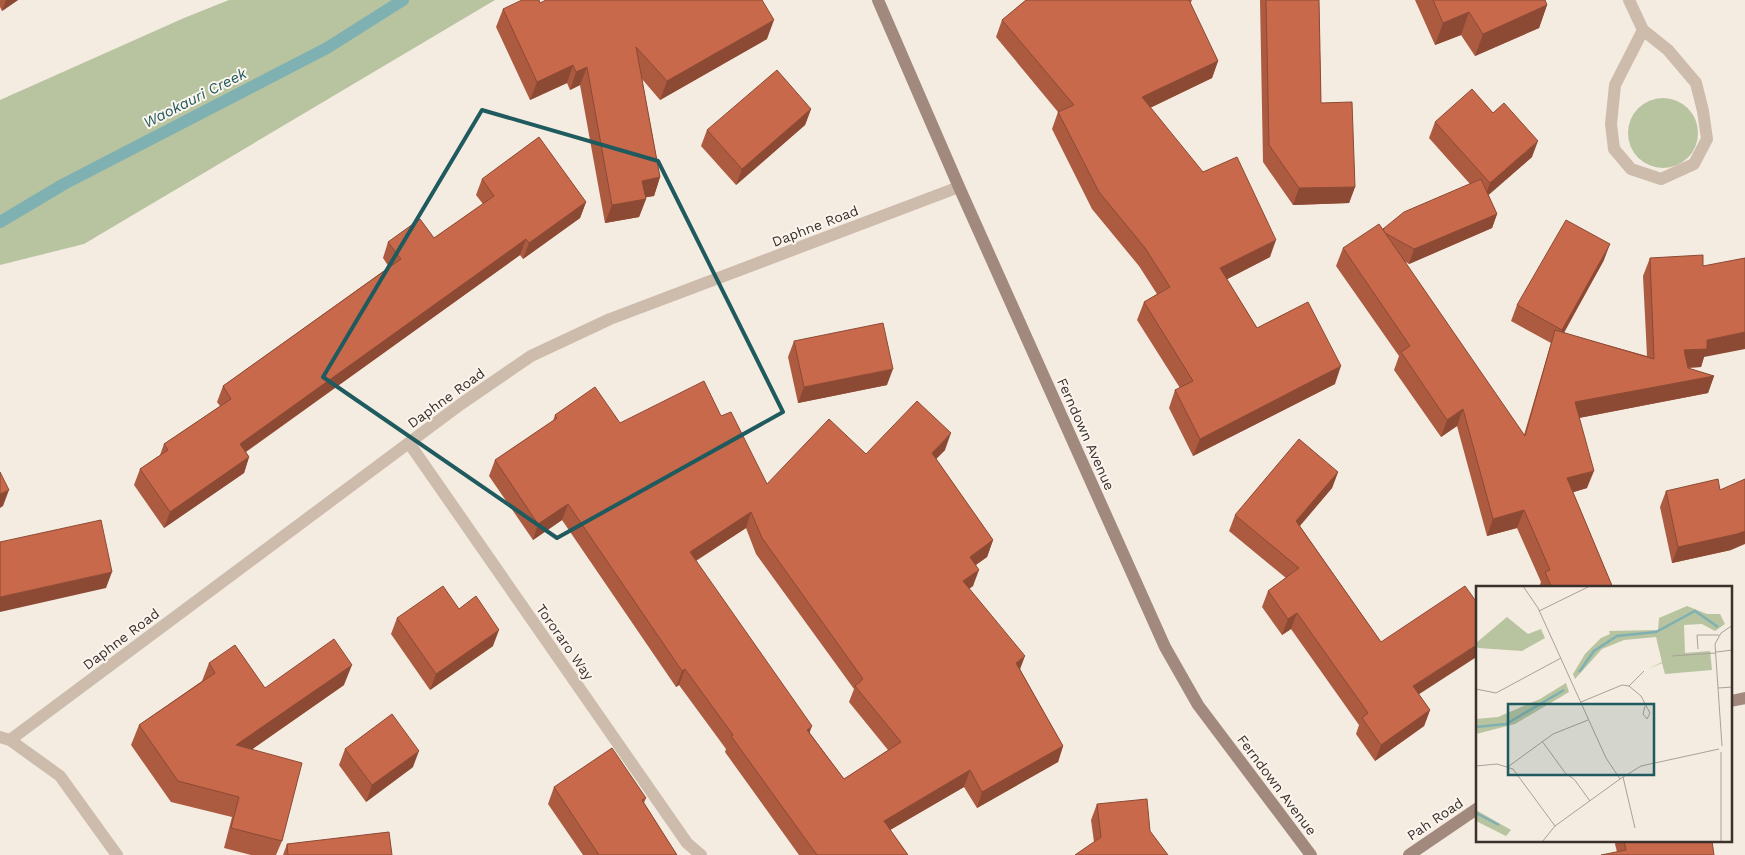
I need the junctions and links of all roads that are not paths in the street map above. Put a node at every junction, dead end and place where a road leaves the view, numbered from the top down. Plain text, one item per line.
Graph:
1 (878, 0) edge
2 (1629, 0) edge
3 (1643, 30) junction
4 (959, 187) junction
5 (409, 443) junction
6 (1745, 698) edge
7 (1732, 701) edge
8 (5, 739) edge
9 (1476, 809) edge
10 (117, 855) edge
11 (701, 855) edge
12 (1311, 855) edge
13 (1409, 855) edge

1 - 4 main road, Ferndown Avenue
2 - 3 street
3 - 3 street
4 - 5 street, Daphne Road
4 - 12 main road, Ferndown Avenue
5 - 8 street, Daphne Road
5 - 11 street, Tororaro Way
6 - 7 main road
8 - 10 street
9 - 13 main road, Pah Road

